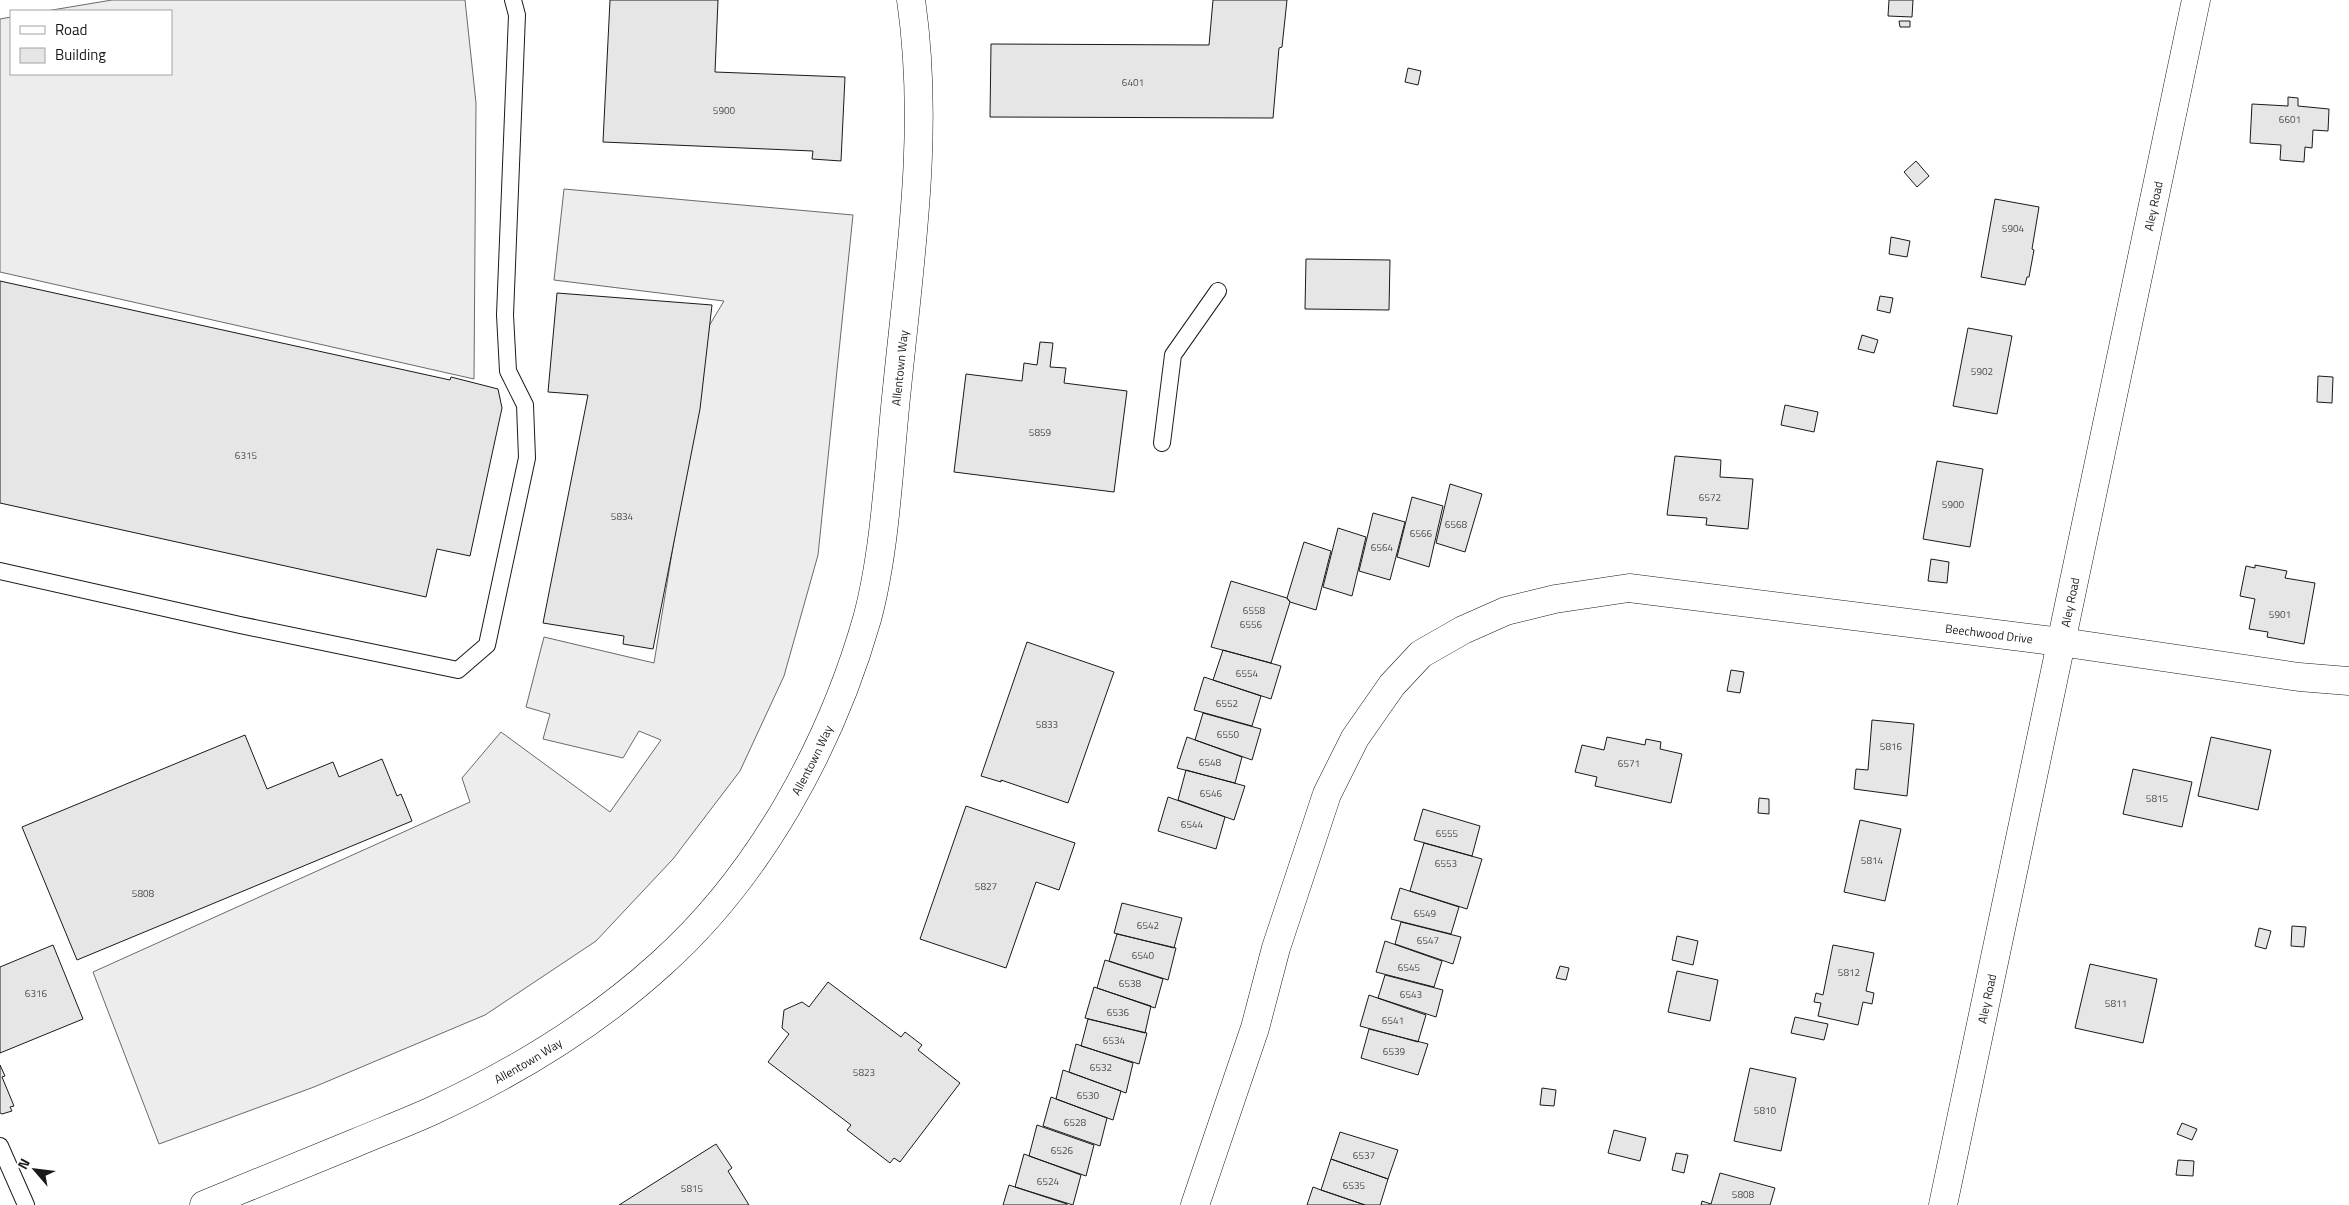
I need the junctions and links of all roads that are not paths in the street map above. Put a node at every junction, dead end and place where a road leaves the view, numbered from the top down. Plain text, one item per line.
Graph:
1 (513, 0) edge
2 (911, 0) edge
3 (2196, 0) edge
4 (1218, 291) dead end
5 (1162, 444) dead end
6 (0, 571) edge
7 (2061, 642) junction
8 (2349, 681) edge
9 (0, 1146) edge
10 (26, 1205) edge
11 (204, 1205) edge
12 (1195, 1205) edge
13 (1943, 1205) edge

1 - 6 lane
2 - 11 street, Allentown Way
3 - 7 street, Aley Road
4 - 5 lane
7 - 8 street, Beechwood Drive
7 - 12 street, Beechwood Drive
7 - 13 street, Aley Road
9 - 10 lane

